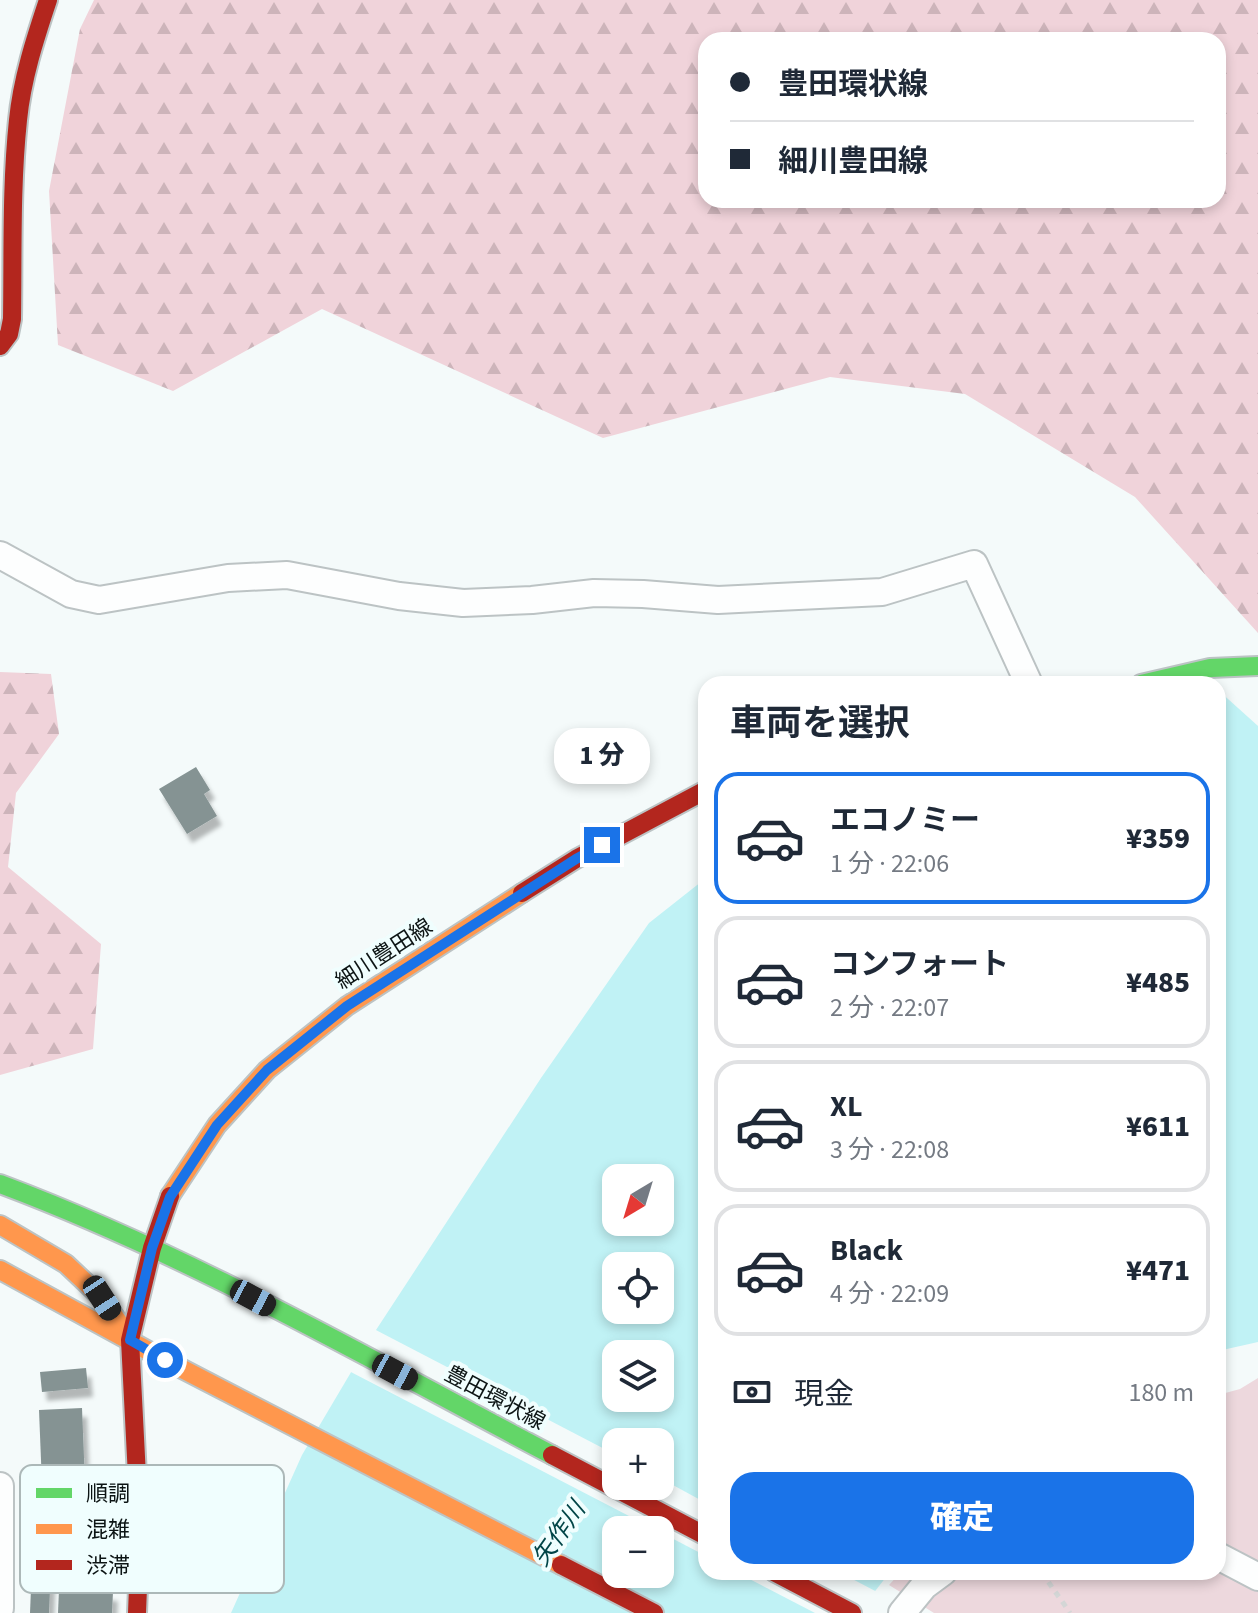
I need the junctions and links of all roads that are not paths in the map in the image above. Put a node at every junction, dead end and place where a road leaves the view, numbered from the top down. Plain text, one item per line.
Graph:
1 (48, 0) edge
2 (6, 222) edge
3 (0, 346) edge
4 (0, 555) edge
5 (1258, 666) edge
6 (1025, 676) edge
7 (1176, 676) edge
8 (698, 794) edge
9 (0, 1184) edge
10 (0, 1225) edge
11 (152, 1248) junction
12 (0, 1270) edge
13 (130, 1340) junction
14 (136, 1465) edge
15 (0, 1486) edge
16 (698, 1532) edge
17 (1226, 1560) edge
18 (1258, 1577) edge
19 (789, 1580) edge
20 (932, 1580) edge
21 (138, 1593) edge
22 (0, 1608) edge
23 (137, 1613) edge
24 (654, 1613) edge
25 (852, 1613) edge
26 (902, 1613) edge

1 - 2 main road
2 - 3 main road
4 - 6 street
5 - 7 main road
8 - 11 main road, 細川豊田線
9 - 11 main road, 豊田環状線
10 - 13 main road
11 - 13 main road, 細川豊田線
11 - 16 main road, 豊田環状線
12 - 13 main road
13 - 14 main road, 細川豊田線
13 - 24 main road
15 - 22 street
17 - 18 street
19 - 25 main road
20 - 26 street
21 - 23 main road, 細川豊田線

